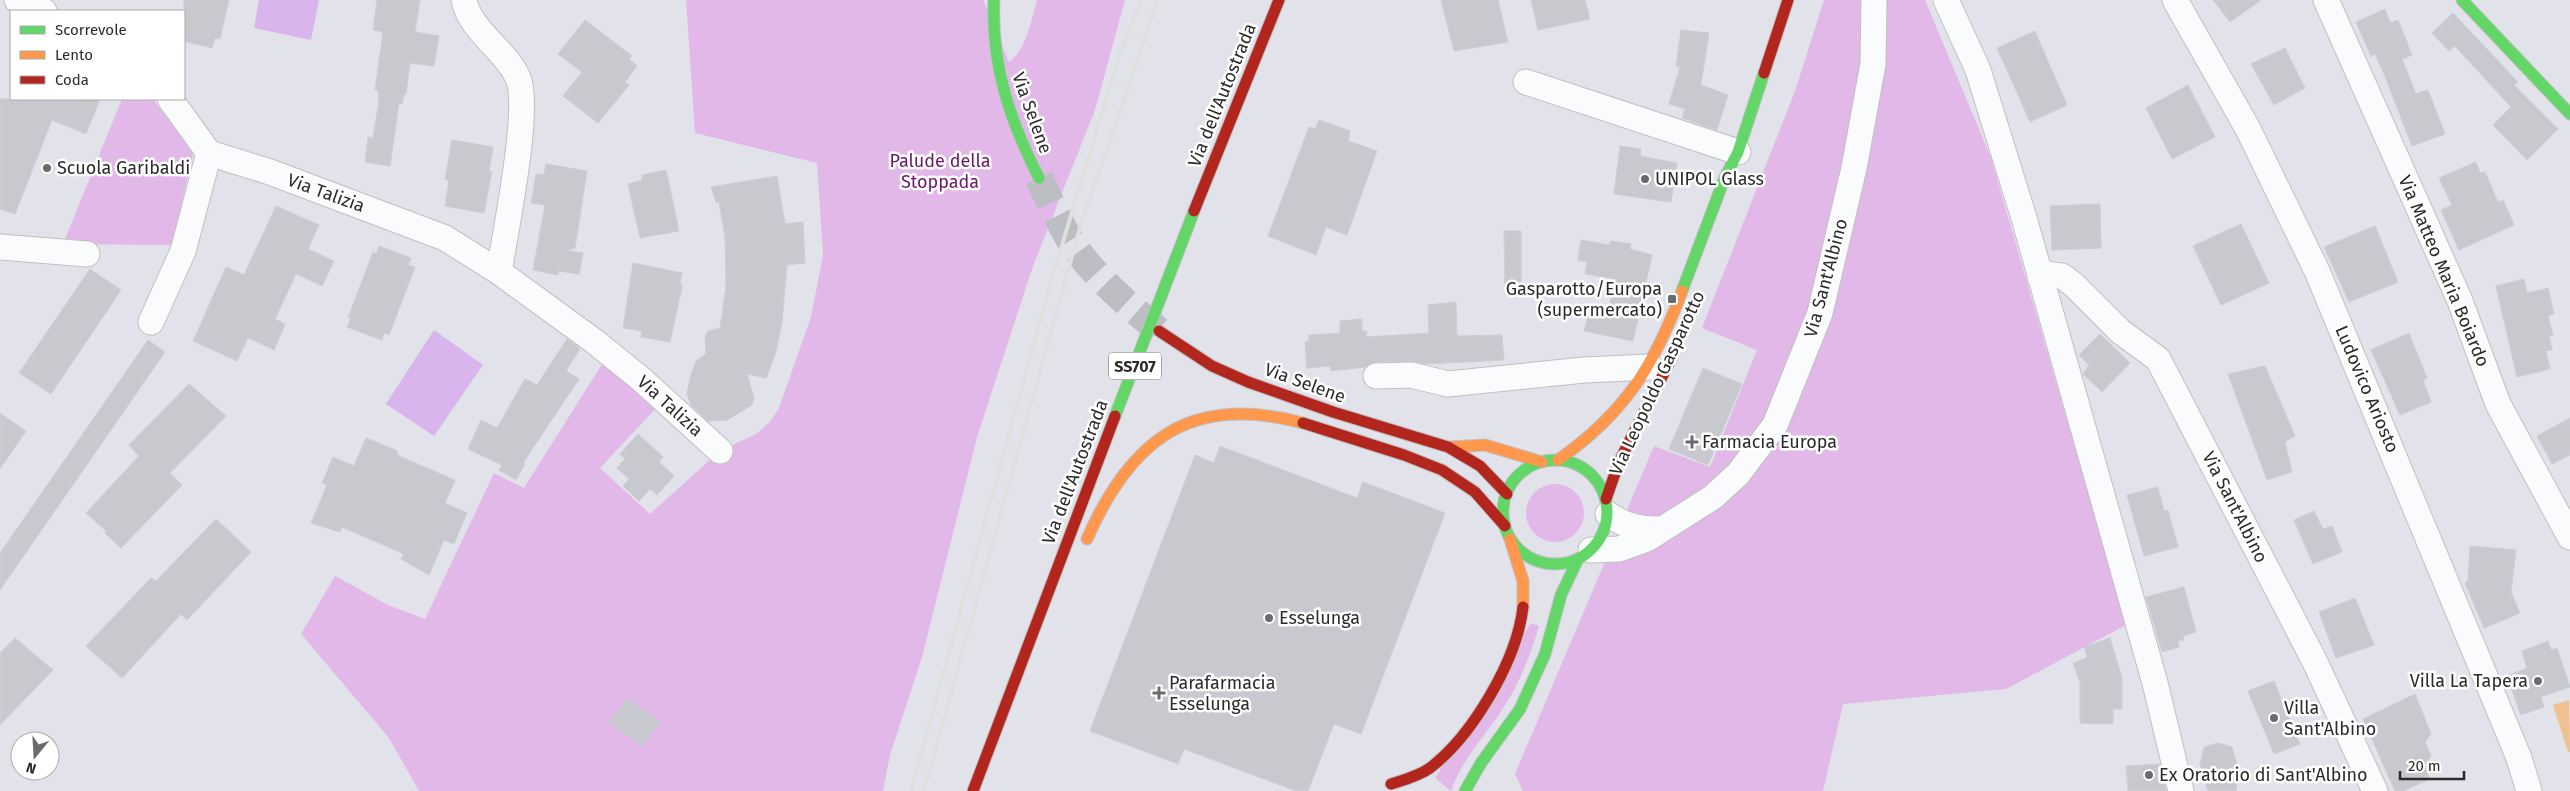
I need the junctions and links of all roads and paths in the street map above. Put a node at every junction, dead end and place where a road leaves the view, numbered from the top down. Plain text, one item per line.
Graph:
1 (17, 0) edge
2 (464, 0) edge
3 (994, 0) edge
4 (1280, 0) edge
5 (1788, 0) edge
6 (1874, 0) edge
7 (1946, 0) edge
8 (2175, 0) edge
9 (2326, 0) edge
10 (2462, 0) edge
11 (42, 10) edge
12 (1526, 82) dead end
13 (171, 100) edge
14 (2570, 114) edge
15 (1738, 152) junction
16 (208, 153) junction
17 (1039, 178) tunnel mouth
18 (1730, 197) dead end
19 (0, 247) edge
20 (87, 254) dead end
21 (499, 272) junction
22 (2040, 277) junction
23 (151, 322) dead end
24 (1159, 331) tunnel mouth
25 (1675, 348) dead end
26 (1650, 367) junction
27 (1600, 369) junction
28 (1376, 376) dead end
29 (1628, 397) junction
30 (1448, 447) junction
31 (720, 451) dead end
32 (1558, 460) junction
33 (1542, 462) junction
34 (1506, 494) junction
35 (1607, 506) junction
36 (1505, 526) junction
37 (1660, 529) junction
38 (2570, 537) edge
39 (1510, 538) junction
40 (1084, 547) dead end
41 (1584, 555) junction
42 (1020, 702) dead end
43 (995, 734) junction
44 (1392, 784) junction
45 (1416, 787) dead end
46 (1376, 789) dead end
47 (973, 791) edge
48 (1466, 791) edge
49 (2181, 791) edge
50 (2375, 791) edge
51 (2529, 791) edge

1 - 11 street
2 - 21 street
3 - 17 main road, Via Selene
4 - 43 main road, Via dell'Autostrada / SS707
5 - 15 main road, Via Leopoldo Gasparotto
6 - 37 street, Via Sant'Albino
7 - 22 street
8 - 51 street, Ludovico Ariosto
9 - 38 street, Via Matteo Maria Boiardo
10 - 14 main road
12 - 15 street
13 - 16 street
15 - 18 main road, Via Leopoldo Gasparotto
15 - 26 main road, Via Leopoldo Gasparotto
16 - 21 street, Via Talizia
16 - 23 street
19 - 20 street
21 - 31 street, Via Talizia
22 - 49 street
22 - 50 street, Via Sant'Albino
24 - 30 main road, Via Selene
25 - 35 main road, Via Leopoldo Gasparotto
26 - 27 street
26 - 29 main road, Via Leopoldo Gasparotto
27 - 28 street
27 - 29 street
29 - 32 main road, Via Leopoldo Gasparotto
30 - 33 main road, Via Selene
30 - 34 main road, Via Selene
32 - 33 main road, Via Leopoldo Gasparotto
32 - 35 main road, Via Leopoldo Gasparotto
33 - 34 main road, Via Leopoldo Gasparotto
34 - 36 main road
35 - 37 street
35 - 41 main road, Via Leopoldo Gasparotto
36 - 39 main road
36 - 40 main road
37 - 41 street, Via Sant'Albino
39 - 41 main road
39 - 44 main road
41 - 48 main road, Via Leopoldo Gasparotto
42 - 43 main road
43 - 47 main road, Via dell'Autostrada / SS707
44 - 45 main road
44 - 46 main road

